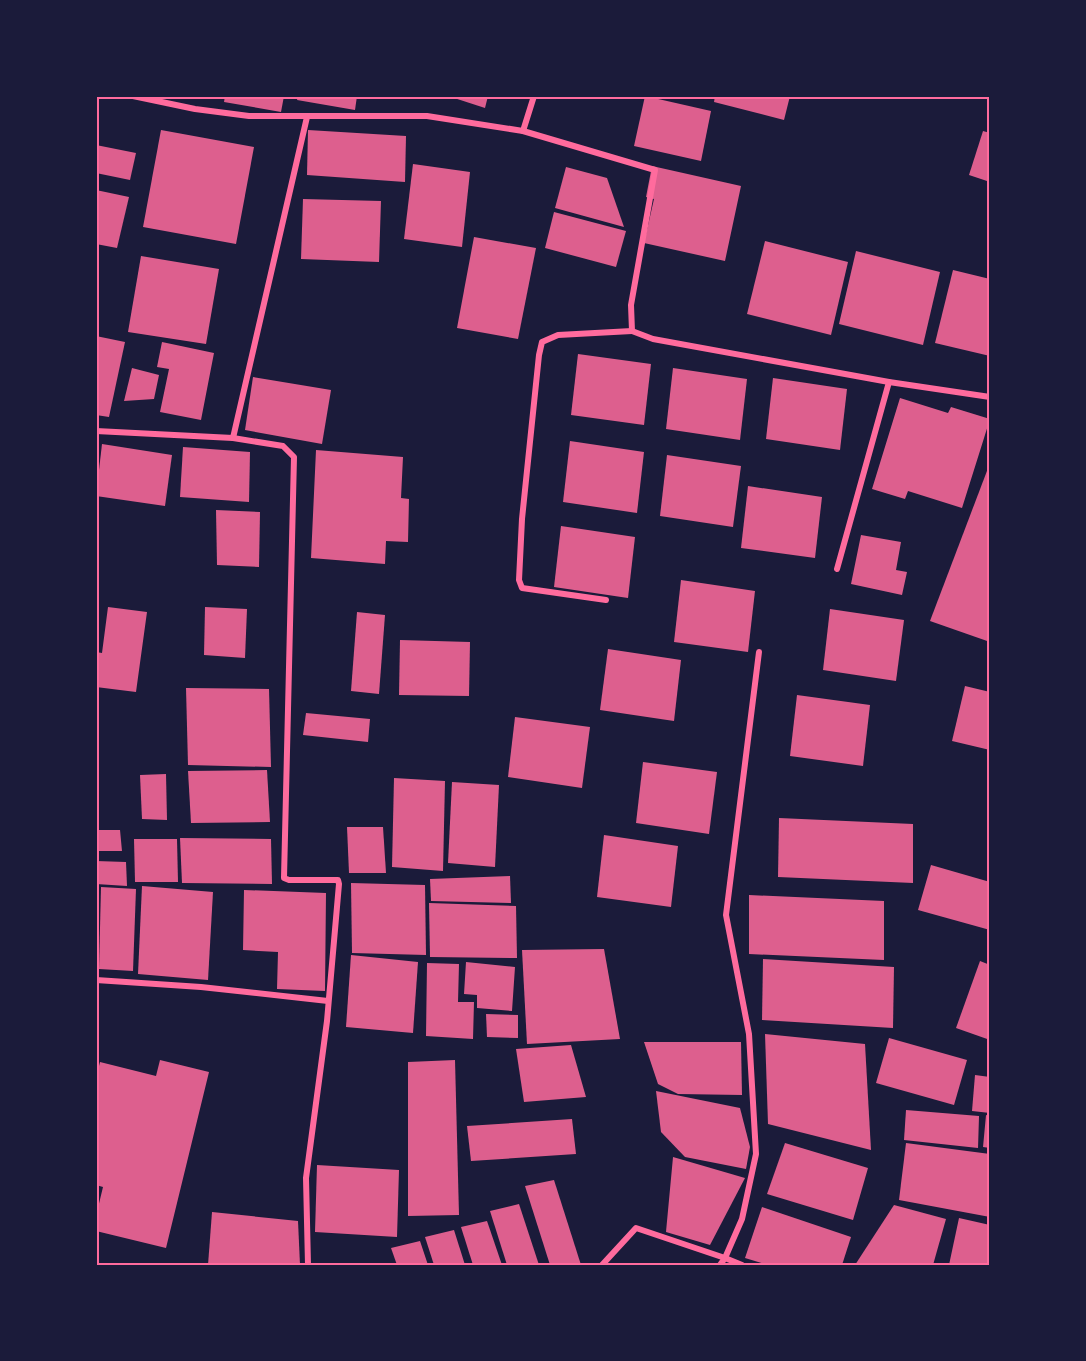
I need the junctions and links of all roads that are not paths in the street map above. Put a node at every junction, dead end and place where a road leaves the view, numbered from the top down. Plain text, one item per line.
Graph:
1 (133, 96) edge
2 (534, 96) edge
3 (308, 117) junction
4 (523, 131) junction
5 (632, 331) junction
6 (889, 382) junction
7 (990, 397) edge
8 (96, 430) edge
9 (233, 438) junction
10 (837, 569) dead end
11 (606, 600) dead end
12 (759, 652) dead end
13 (96, 980) edge
14 (328, 1001) junction
15 (725, 1258) junction
16 (308, 1265) edge
17 (602, 1265) edge
18 (720, 1265) edge
19 (742, 1265) edge

1 - 3 street
2 - 4 street
3 - 4 street
3 - 9 street
4 - 5 street
5 - 6 street
5 - 11 street
6 - 7 street
6 - 10 street
8 - 9 street
9 - 14 street
12 - 15 street
13 - 14 street
14 - 16 street
15 - 17 street
15 - 18 street
15 - 19 street

